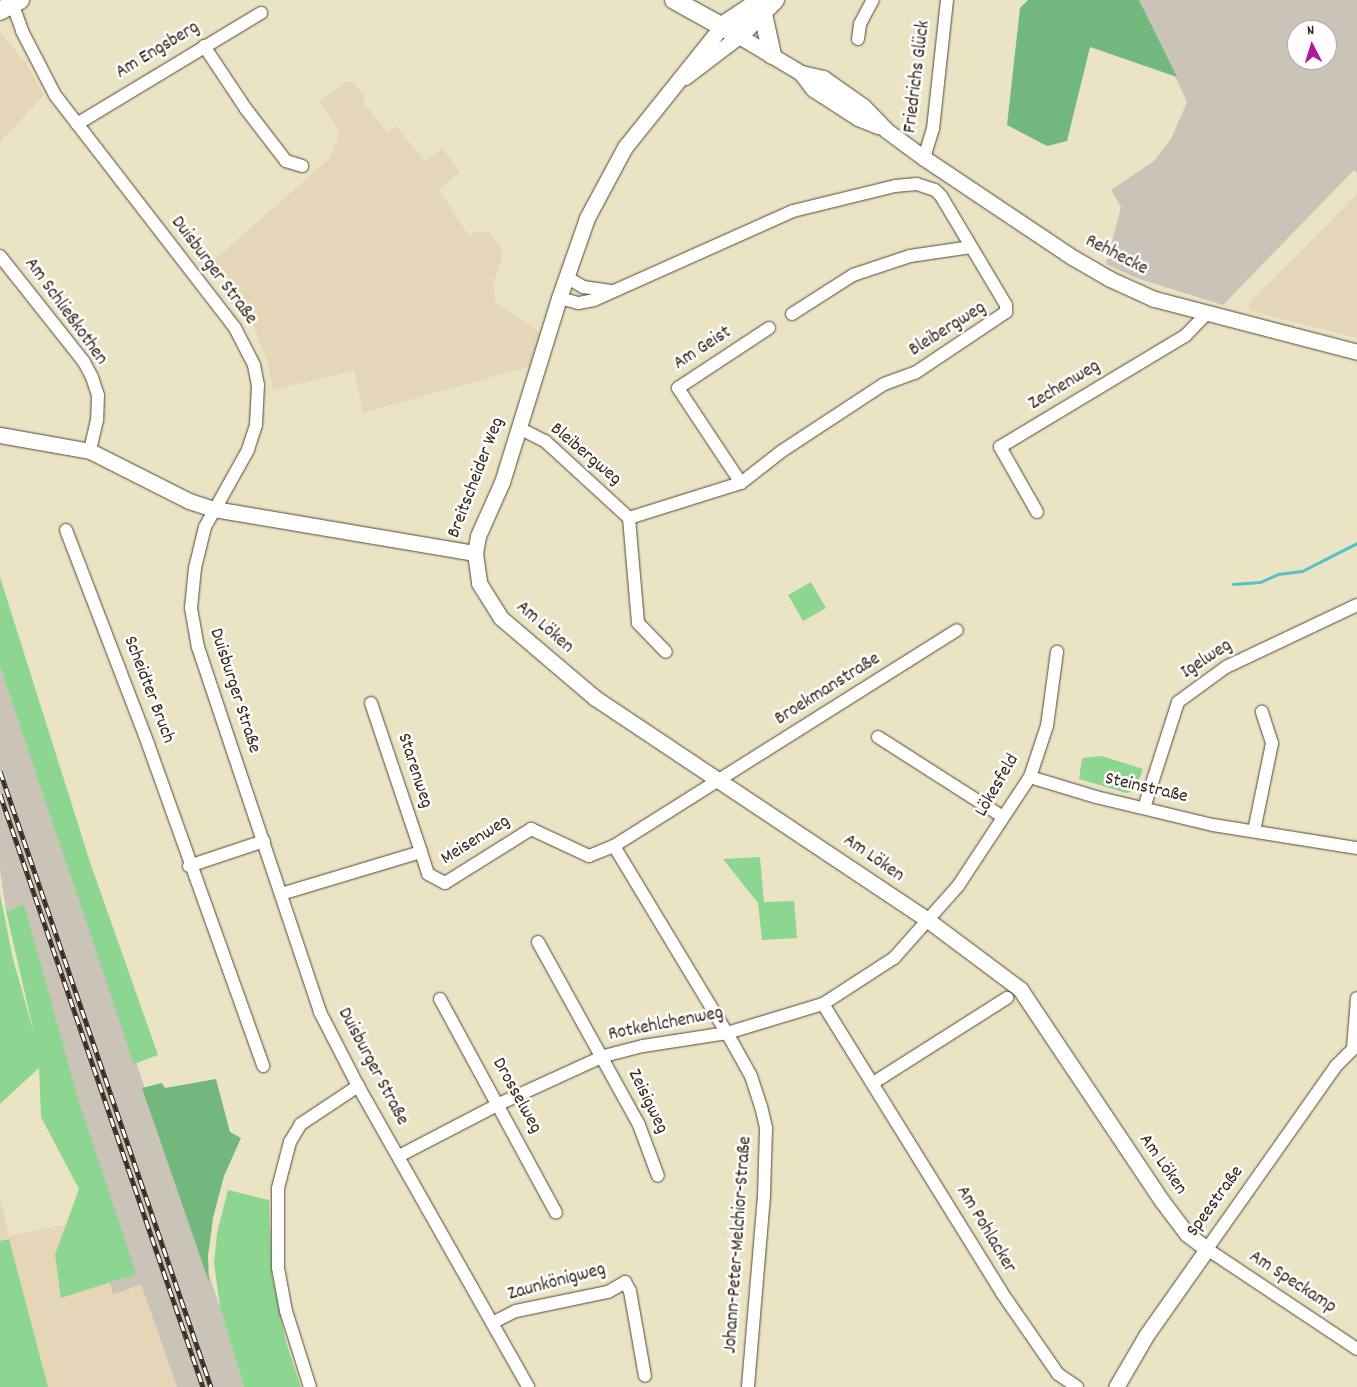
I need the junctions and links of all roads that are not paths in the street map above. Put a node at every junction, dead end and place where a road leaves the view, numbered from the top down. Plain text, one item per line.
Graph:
1 (674, 0) edge
2 (775, 0) edge
3 (873, 0) edge
4 (947, 0) edge
5 (11, 4) edge
6 (762, 7) edge
7 (261, 13) dead end
8 (722, 26) junction
9 (739, 36) junction
10 (858, 39) dead end
11 (204, 46) junction
12 (772, 55) junction
13 (674, 85) junction
14 (77, 124) junction
15 (924, 158) junction
16 (302, 166) dead end
17 (971, 247) junction
18 (0, 256) edge
19 (566, 278) junction
20 (611, 291) junction
21 (559, 298) junction
22 (1207, 312) junction
23 (792, 314) dead end
24 (769, 328) dead end
25 (1357, 352) edge
26 (519, 428) junction
27 (0, 436) edge
28 (90, 451) junction
29 (741, 483) junction
30 (214, 509) junction
31 (1037, 512) dead end
32 (629, 518) junction
33 (66, 530) dead end
34 (475, 553) junction
35 (1357, 605) edge
36 (957, 630) dead end
37 (666, 652) dead end
38 (1057, 652) dead end
39 (371, 703) dead end
40 (1262, 712) dead end
41 (878, 737) dead end
42 (1030, 777) junction
43 (718, 782) junction
44 (1144, 808) junction
45 (1003, 817) junction
46 (1254, 831) junction
47 (264, 841) junction
48 (614, 846) junction
49 (1357, 848) edge
50 (420, 852) junction
51 (190, 866) junction
52 (281, 894) junction
53 (929, 921) junction
54 (538, 942) dead end
55 (1007, 998) dead end
56 (1357, 998) edge
57 (440, 999) dead end
58 (823, 1004) junction
59 (727, 1033) junction
60 (1355, 1046) edge
61 (604, 1056) junction
62 (263, 1066) dead end
63 (873, 1083) junction
64 (358, 1086) junction
65 (499, 1104) junction
66 (399, 1156) junction
67 (658, 1176) dead end
68 (556, 1213) dead end
69 (1207, 1249) junction
70 (492, 1322) junction
71 (1357, 1349) edge
72 (645, 1376) dead end
73 (310, 1387) edge
74 (528, 1387) edge
75 (748, 1387) edge
76 (1077, 1387) edge
77 (1116, 1387) edge

1 - 8 main road, Rehhecke
2 - 6 main road, Breitscheider Weg
3 - 10 street
4 - 15 street, Friedrichs Glück
5 - 14 street, Duisburger Straße
6 - 8 main road, Breitscheider Weg
6 - 9 main road, Breitscheider Weg
6 - 12 main road
7 - 11 street, Am Engsberg
8 - 9 main road, Rehhecke
8 - 13 street, Breitscheider Weg
9 - 12 street, Rehhecke
9 - 13 street, Breitscheider Weg
11 - 14 street, Am Engsberg
11 - 16 street
12 - 15 street, Rehhecke
13 - 19 street, Breitscheider Weg
14 - 30 street, Duisburger Straße
15 - 22 street, Rehhecke
17 - 20 street, Bleibergweg
17 - 23 street
17 - 29 street, Bleibergweg
18 - 28 street, Am Schließkothen
19 - 20 street
19 - 21 street, Breitscheider Weg
20 - 21 street, Bleibergweg
21 - 26 street, Breitscheider Weg
22 - 25 street, Rehhecke
22 - 31 street, Zechenweg
24 - 29 street, Am Geist
26 - 32 street, Bleibergweg
26 - 34 street, Breitscheider Weg
27 - 28 street, Breitscheider Weg
28 - 30 street, Breitscheider Weg
29 - 32 street, Bleibergweg
30 - 34 street, Breitscheider Weg
30 - 47 street, Duisburger Straße
32 - 37 street
33 - 51 street, Scheidter Bruch
34 - 43 street, Am Löken
35 - 44 street, Igelweg
36 - 43 street, Broekmanstraße
38 - 42 street, Lökesfeld
39 - 50 street, Starenweg
40 - 46 street
41 - 45 street
42 - 44 street, Steinstraße
42 - 45 street, Lökesfeld
43 - 48 street, Meisenweg
43 - 53 street, Am Löken
44 - 46 street, Steinstraße
45 - 53 street, Lökesfeld
46 - 49 street, Steinstraße
47 - 51 street
47 - 52 street, Duisburger Straße
48 - 50 street, Meisenweg
48 - 59 street, Johann-Peter-Melchior-Straße
50 - 52 street, Meisenweg
51 - 62 street, Scheidter Bruch
52 - 64 street, Duisburger Straße
53 - 58 street, Rotkehlchenweg
53 - 69 street, Am Löken
54 - 61 street, Zeisigweg
55 - 63 street
56 - 60 street
57 - 65 street, Drosselweg
58 - 59 street, Rotkehlchenweg
58 - 63 street, Am Pohlacker
59 - 61 street, Rotkehlchenweg
59 - 75 street, Johann-Peter-Melchior-Straße
60 - 69 street, Speestraße
61 - 65 street, Rotkehlchenweg
61 - 67 street, Zeisigweg
63 - 76 street, Am Pohlacker
64 - 66 street, Duisburger Straße
64 - 73 street
65 - 66 street, Rotkehlchenweg
65 - 68 street, Drosselweg
66 - 70 street, Duisburger Straße
69 - 71 street, Am Speckamp
69 - 77 street, Speestraße
70 - 72 street, Zaunkönigweg
70 - 74 street, Duisburger Straße

